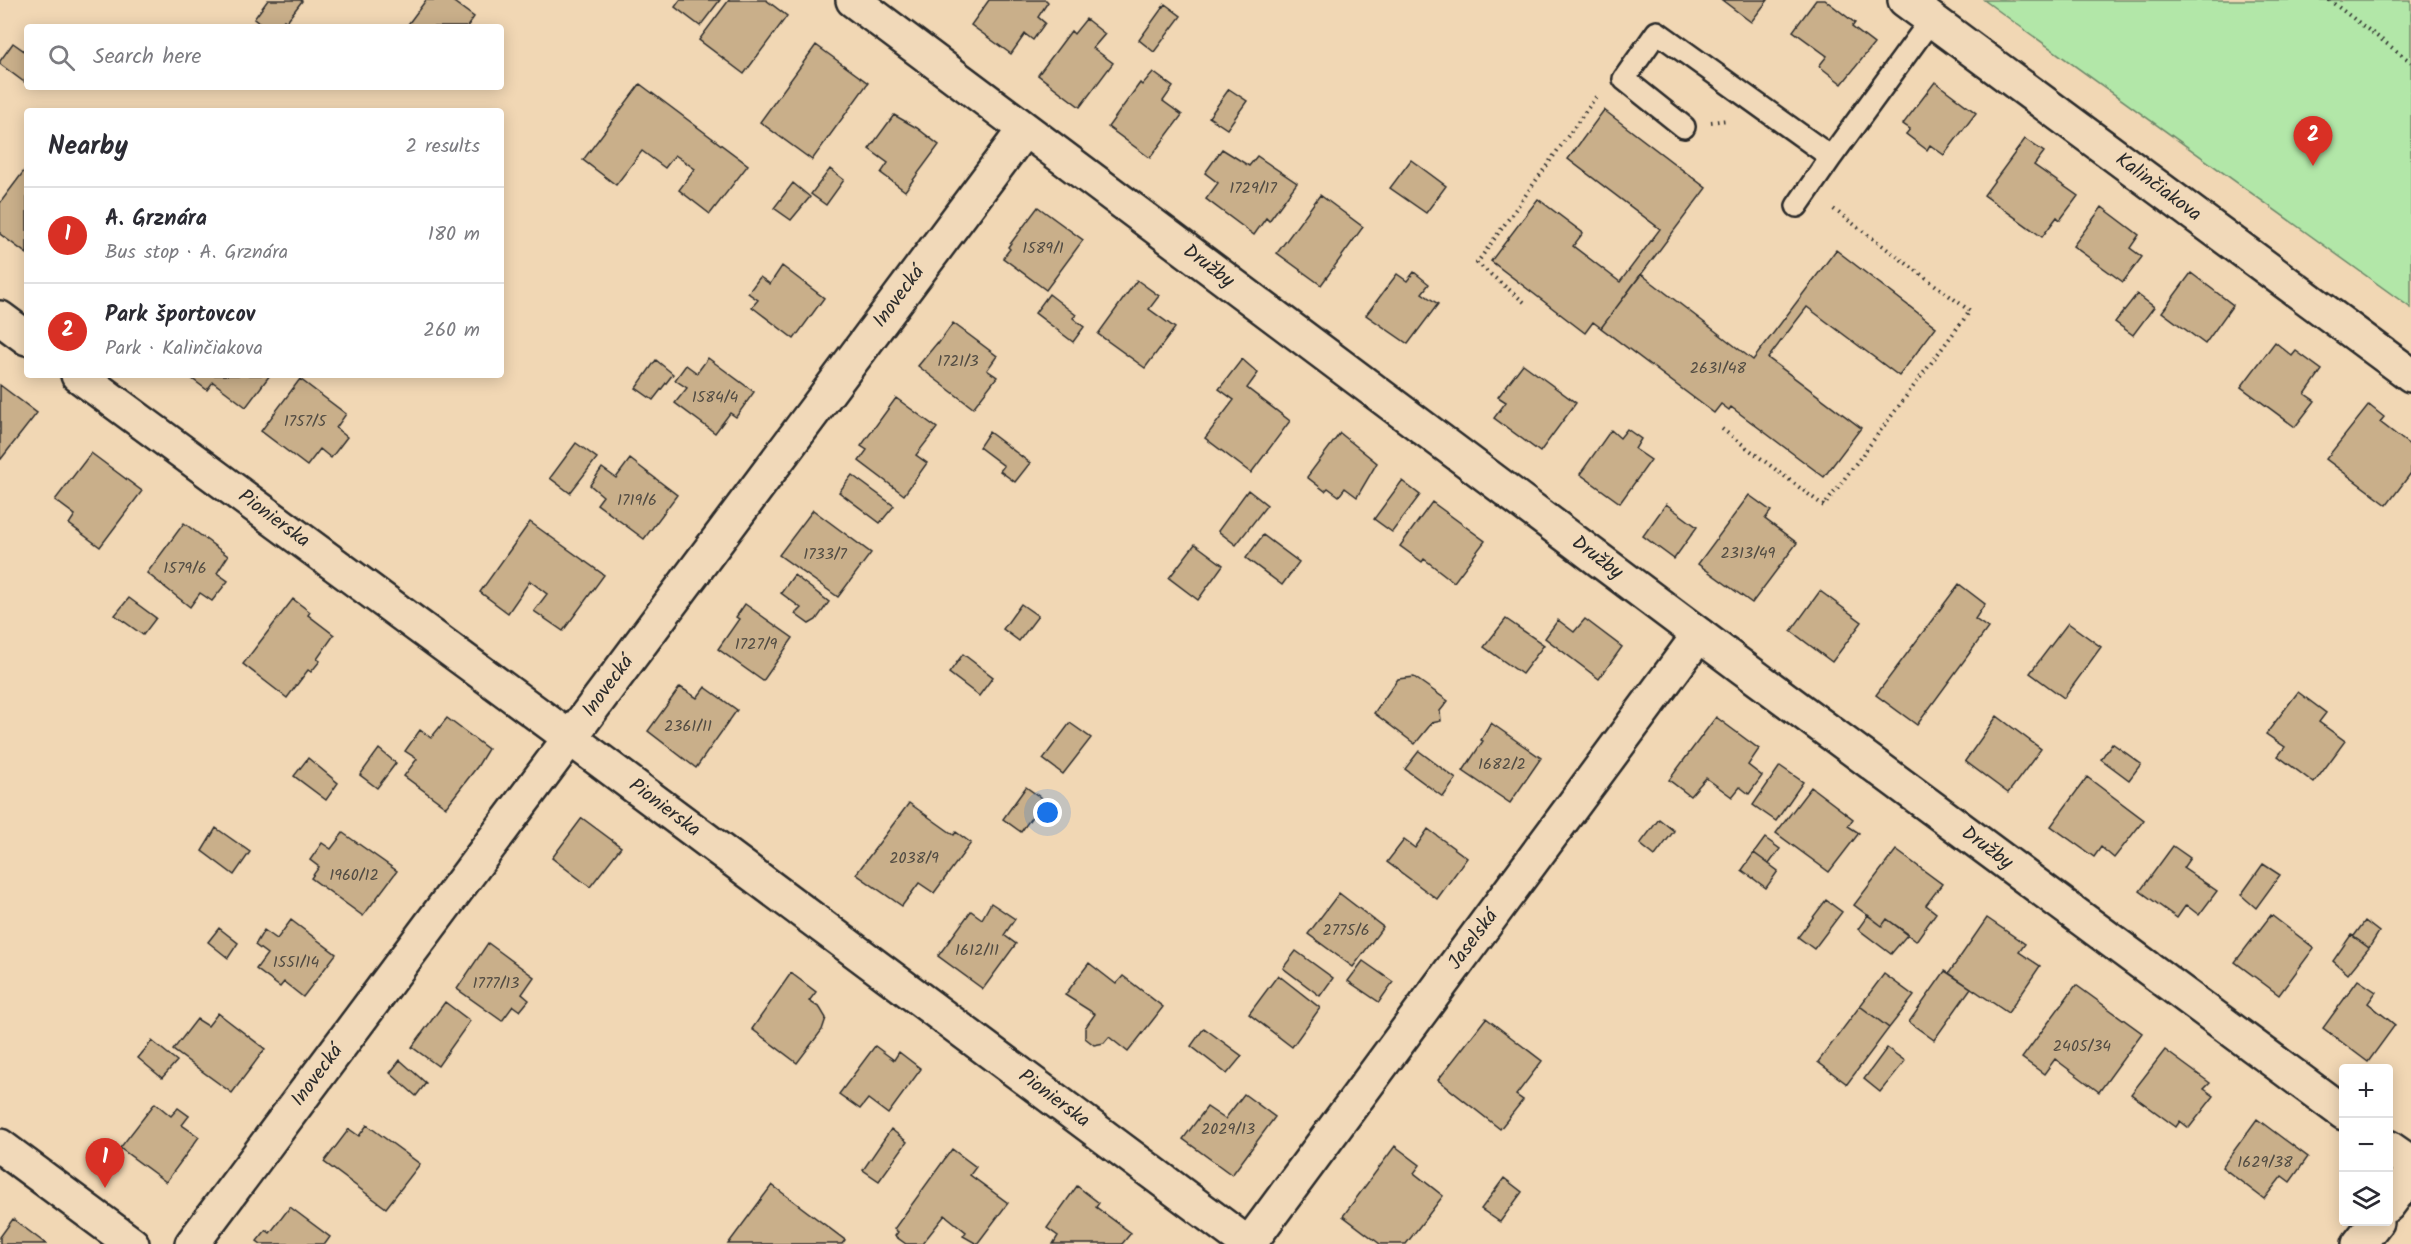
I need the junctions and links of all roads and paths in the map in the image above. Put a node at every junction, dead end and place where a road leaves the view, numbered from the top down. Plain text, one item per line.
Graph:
1 (853, 0) edge
2 (1905, 0) edge
3 (2329, 0) edge
4 (1932, 20) junction
5 (2411, 62) edge
6 (1624, 79) junction
7 (1684, 127) dead end
8 (1024, 130) junction
9 (1831, 157) junction
10 (1802, 198) joint
11 (1524, 302) dead end
12 (0, 318) edge
13 (24, 336) edge
14 (2411, 375) edge
15 (82, 378) edge
16 (1722, 429) dead end
17 (1700, 635) junction
18 (570, 738) junction
19 (2339, 1110) edge
20 (0, 1146) edge
21 (2393, 1150) edge
22 (2411, 1163) edge
23 (2411, 1174) edge
24 (2393, 1198) edge
25 (2373, 1226) edge
26 (132, 1244) edge
27 (192, 1244) edge
28 (1248, 1244) edge
29 (2360, 1244) edge

1 - 8 street, Družby
2 - 4 street, Kalinčiakova
3 - 5 path
4 - 9 lane
4 - 14 street, Kalinčiakova
6 - 7 lane
6 - 9 lane
6 - 11 path
8 - 17 street, Družby
8 - 18 street, Inovecká
9 - 10 lane
10 - 16 path
12 - 13 street
15 - 18 street, Pionierska
17 - 19 street, Družby
17 - 28 street, Jaselská
18 - 27 street, Inovecká
18 - 28 street, Pionierska
20 - 26 street
21 - 22 street
23 - 24 street
25 - 29 street

